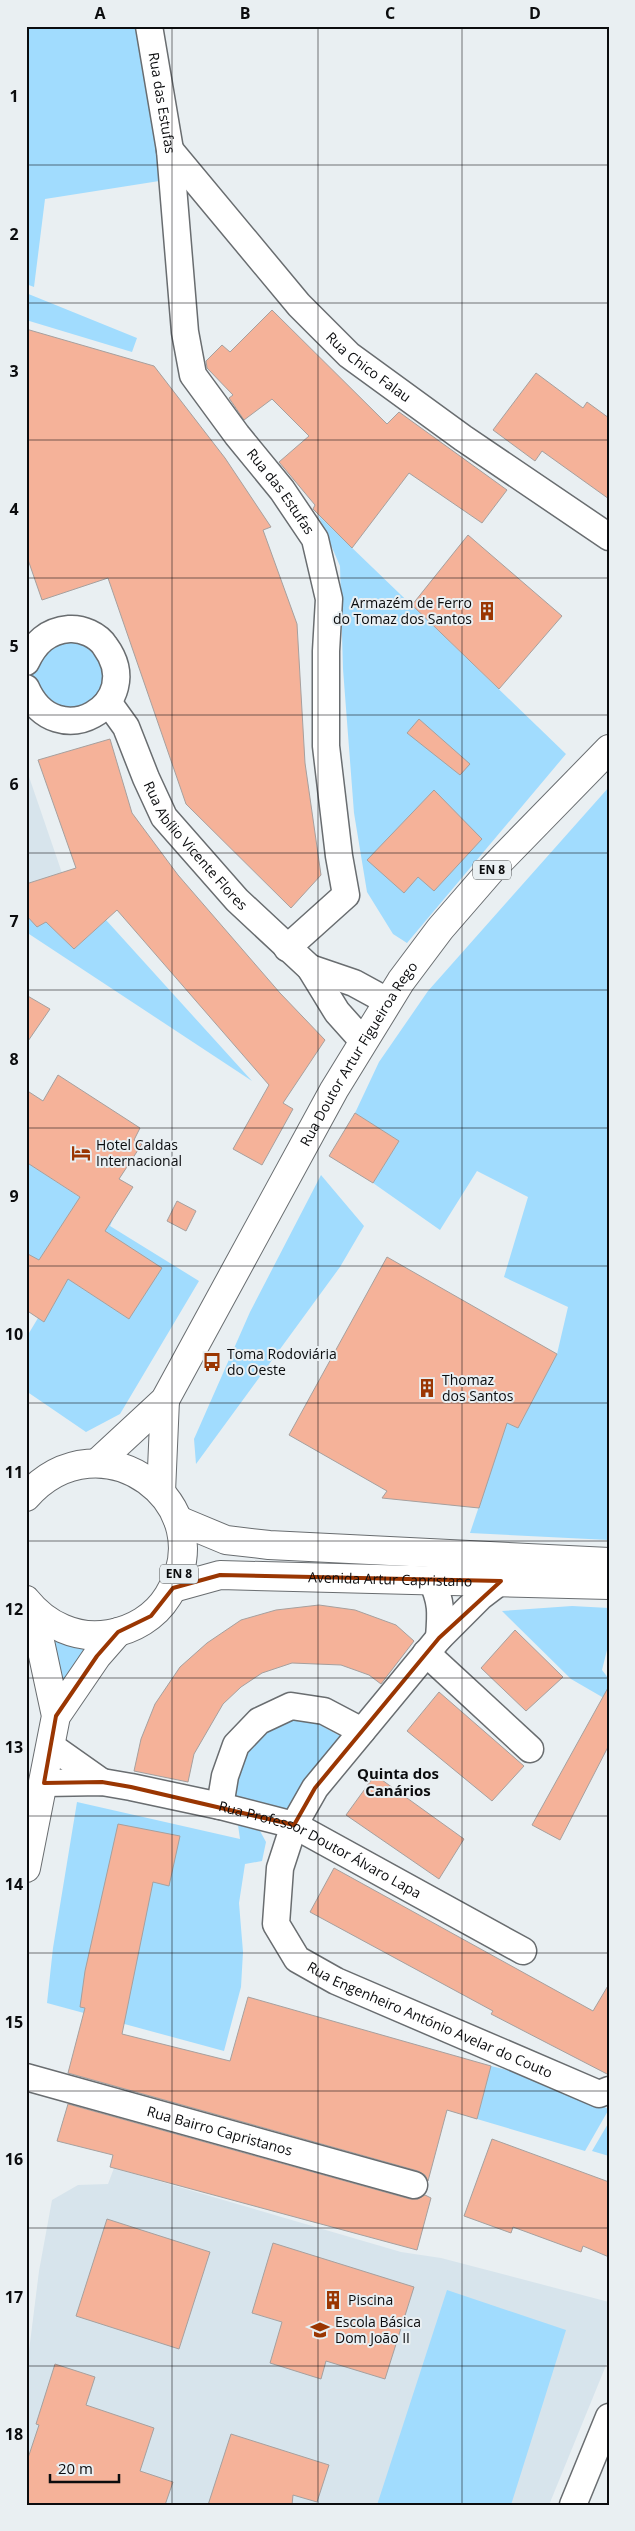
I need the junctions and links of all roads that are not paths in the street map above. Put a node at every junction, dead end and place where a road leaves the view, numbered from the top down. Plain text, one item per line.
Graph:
1 (149, 26) edge
2 (170, 150) junction
3 (609, 537) edge
4 (29, 646) edge
5 (26, 688) edge
6 (108, 702) junction
7 (609, 749) edge
8 (287, 948) junction
9 (310, 968) junction
10 (387, 1001) junction
11 (363, 1041) junction
12 (166, 1400) junction
13 (98, 1462) junction
14 (30, 1489) edge
15 (161, 1492) junction
16 (178, 1520) junction
17 (609, 1562) edge
18 (431, 1579) junction
19 (501, 1581) junction
20 (609, 1585) edge
21 (173, 1588) junction
22 (30, 1604) edge
23 (118, 1632) junction
24 (432, 1645) junction
25 (56, 1716) junction
26 (362, 1731) junction
27 (51, 1746) junction
28 (530, 1749) dead end
29 (102, 1782) junction
30 (44, 1783) junction
31 (220, 1806) junction
32 (294, 1825) junction
33 (26, 1868) edge
34 (523, 1951) dead end
35 (26, 2077) edge
36 (609, 2090) edge
37 (414, 2185) dead end
38 (609, 2417) edge
39 (573, 2505) edge

1 - 2 street, Rua das Estufas
2 - 3 street, Rua Chico Falau
2 - 8 street, Rua das Estufas
4 - 6 street
5 - 6 street
6 - 8 street, Rua Abílio Vicente Flores
7 - 10 main road, Rua Doutor Artur Figueiroa Rego / EN 8
8 - 9 street, Rua Abílio Vicente Flores
9 - 10 street, Rua Abílio Vicente Flores
9 - 11 street, Rua Abílio Vicente Flores
10 - 11 main road, Rua Doutor Artur Figueiroa Rego / EN 8
11 - 12 main road, Rua Doutor Artur Figueiroa Rego / EN 8
12 - 13 main road, Rua Doutor Artur Figueiroa Rego / EN 8
12 - 15 main road, Rua Doutor Artur Figueiroa Rego / EN 8
13 - 14 main road, EN 8
13 - 15 main road, EN 8
15 - 16 main road, EN 8
16 - 17 main road, Avenida Artur Capristano
16 - 21 main road, EN 8
18 - 19 main road, Avenida Artur Capristano
18 - 21 main road, Avenida Artur Capristano
18 - 24 street
19 - 20 main road, Avenida Artur Capristano
19 - 24 street, Rua Engenheiro António Avelar do Couto
21 - 23 main road, EN 8
22 - 23 main road, EN 8
22 - 25 main road, EN 8
23 - 25 main road, EN 8
24 - 26 street, Rua Engenheiro António Avelar do Couto
24 - 28 street
25 - 27 main road, EN 8
26 - 31 street
26 - 32 street, Rua Engenheiro António Avelar do Couto
27 - 29 street
27 - 30 main road, EN 8
29 - 30 street
29 - 31 street, Rua Professor Doutor Álvaro Lapa
30 - 33 main road, EN 8
31 - 32 street, Rua Professor Doutor Álvaro Lapa
32 - 34 street, Rua Professor Doutor Álvaro Lapa
32 - 36 street, Rua Engenheiro António Avelar do Couto
35 - 37 street, Rua Bairro Capristanos
38 - 39 street

